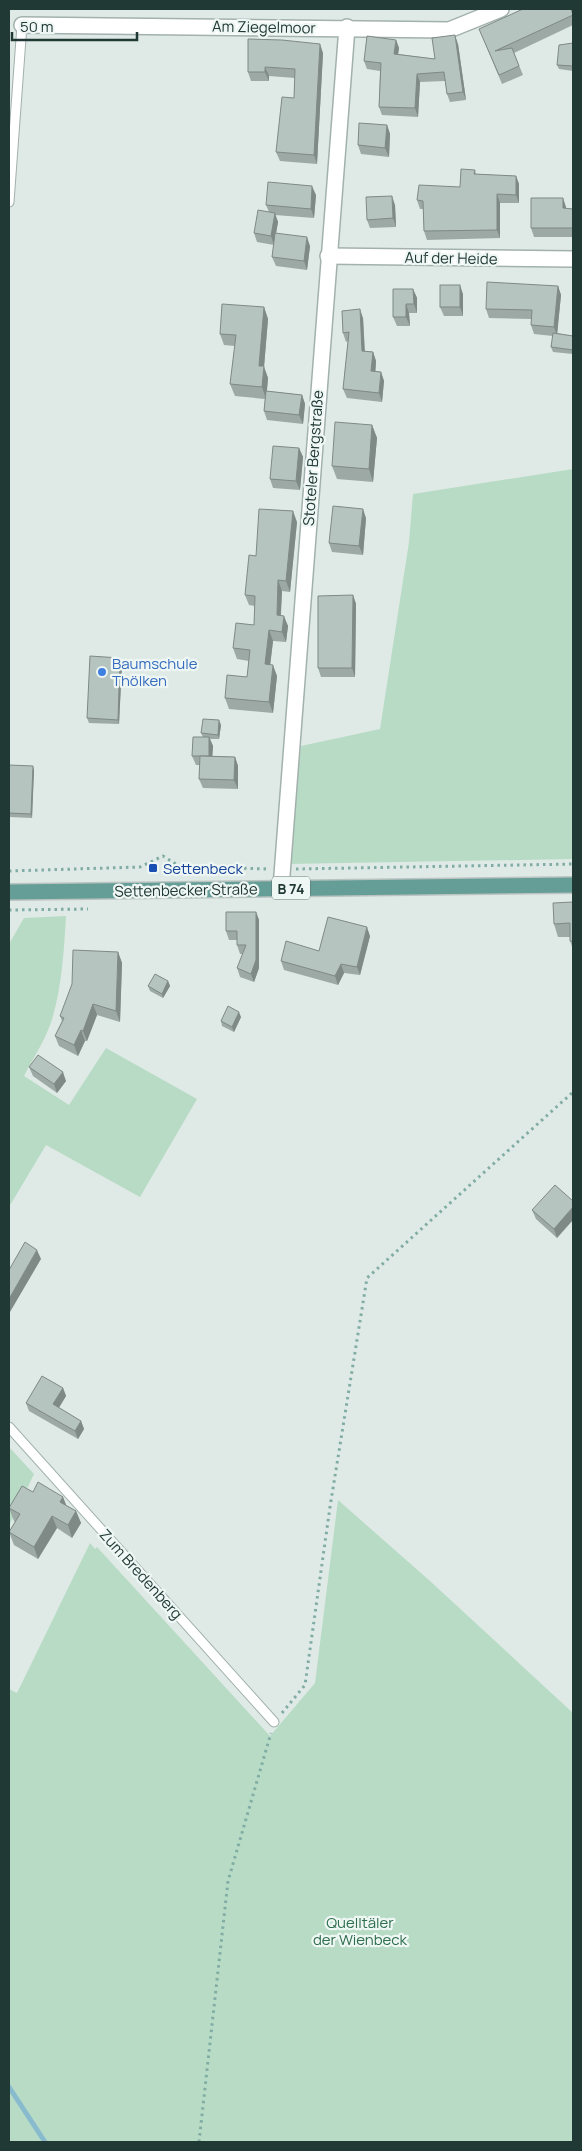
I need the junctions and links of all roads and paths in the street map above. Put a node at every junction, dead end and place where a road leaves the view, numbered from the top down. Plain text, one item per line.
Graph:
1 (502, 9) edge
2 (22, 24) joint
3 (347, 28) junction
4 (9, 202) edge
5 (328, 256) junction
6 (573, 260) edge
7 (573, 885) edge
8 (281, 888) junction
9 (11, 896) edge
10 (573, 1092) edge
11 (9, 1427) edge
12 (274, 1722) junction
13 (199, 2142) edge

1 - 3 street, Am Ziegelmoor
2 - 3 street, Am Ziegelmoor
2 - 4 lane
3 - 5 street, Stoteler Bergstraße
5 - 6 street, Auf der Heide
5 - 8 street, Stoteler Bergstraße
7 - 8 main road, Settenbecker Straße / B 74
8 - 9 main road, Settenbecker Straße / B 74
10 - 12 path
11 - 12 lane, Zum Bredenberg
12 - 13 path

